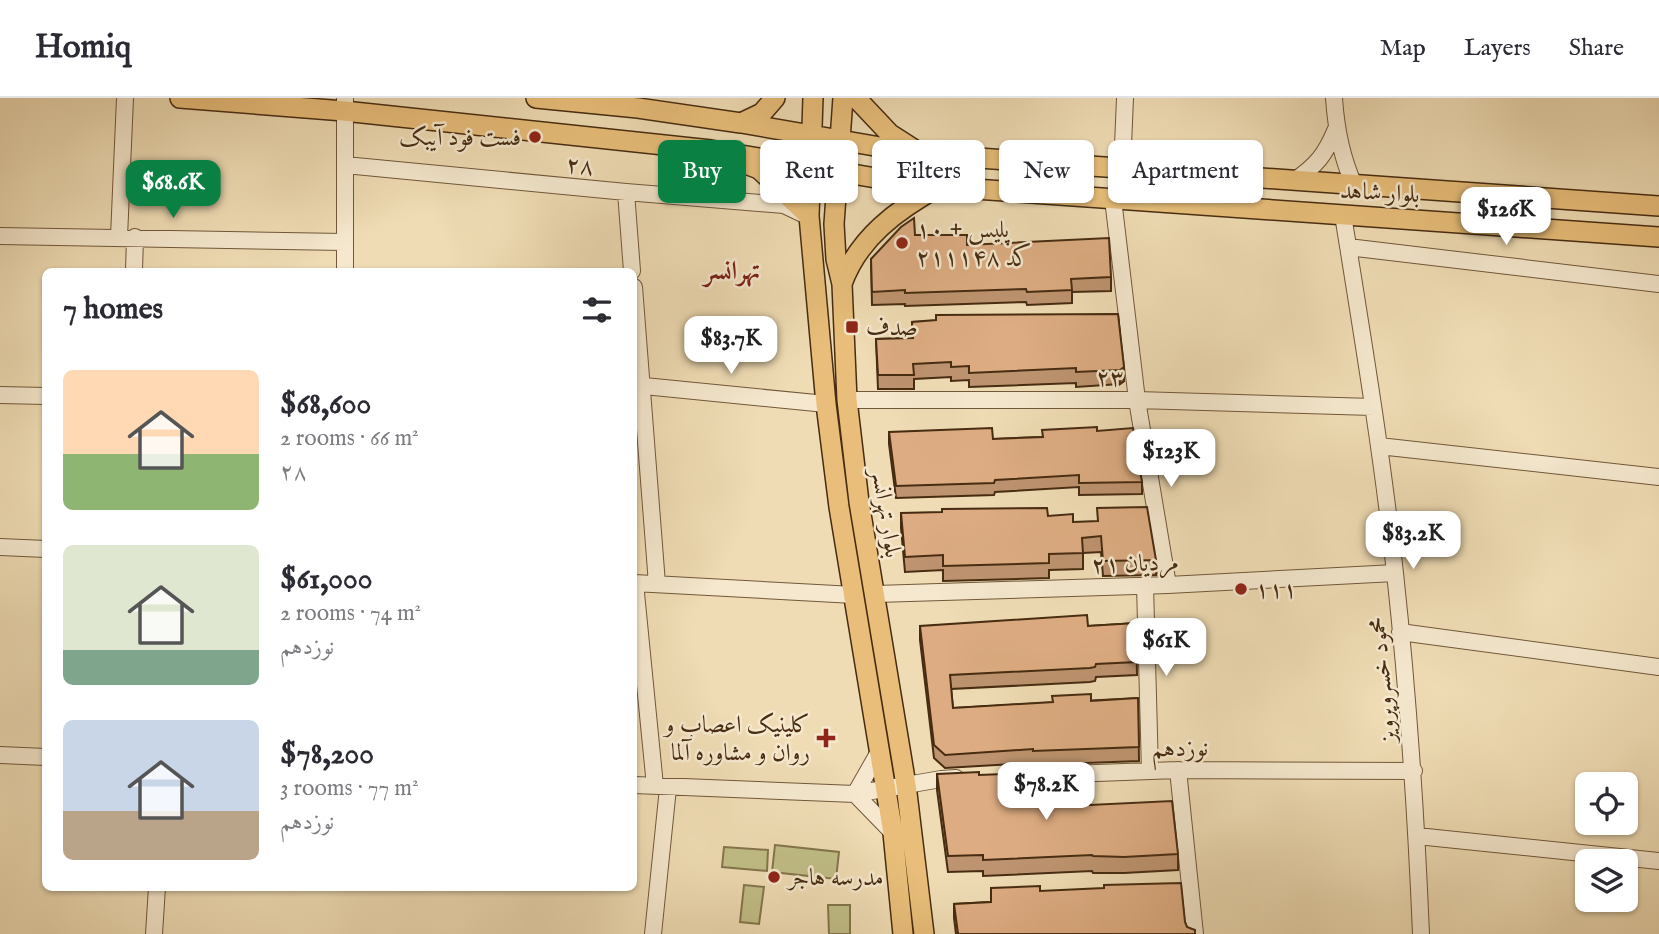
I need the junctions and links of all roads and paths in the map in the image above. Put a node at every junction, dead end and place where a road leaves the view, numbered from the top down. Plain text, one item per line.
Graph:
1 (125, 98) edge
2 (180, 98) edge
3 (536, 98) edge
4 (775, 98) edge
5 (813, 98) edge
6 (843, 98) edge
7 (856, 98) edge
8 (1125, 98) edge
9 (1334, 98) edge
10 (638, 103) edge
11 (344, 105) edge
12 (741, 123) junction
13 (1336, 129) junction
14 (811, 136) junction
15 (811, 140) edge
16 (830, 140) edge
17 (840, 140) edge
18 (899, 140) edge
19 (1123, 140) edge
20 (658, 144) edge
21 (985, 159) edge
22 (746, 164) edge
23 (345, 165) junction
24 (1108, 168) edge
25 (1263, 179) edge
26 (1294, 181) junction
27 (1353, 185) junction
28 (985, 189) edge
29 (626, 192) junction
30 (1108, 199) edge
31 (809, 203) edge
32 (835, 203) edge
33 (909, 203) edge
34 (1113, 203) edge
35 (1170, 203) edge
36 (1659, 206) edge
37 (1343, 215) junction
38 (809, 216) junction
39 (0, 236) edge
40 (118, 237) junction
41 (135, 237) junction
42 (1659, 237) edge
43 (344, 242) junction
44 (1348, 247) junction
45 (134, 268) edge
46 (345, 268) edge
47 (632, 268) edge
48 (842, 284) junction
49 (1659, 284) edge
50 (637, 385) edge
51 (0, 395) edge
52 (42, 396) edge
53 (847, 400) junction
54 (1137, 400) junction
55 (825, 404) junction
56 (1373, 407) junction
57 (1379, 446) junction
58 (1659, 477) edge
59 (0, 547) edge
60 (42, 550) edge
61 (1395, 573) junction
62 (637, 583) edge
63 (657, 584) junction
64 (1145, 585) junction
65 (1168, 585) junction
66 (876, 594) junction
67 (854, 595) junction
68 (637, 605) edge
69 (1401, 632) junction
70 (1659, 667) edge
71 (0, 755) edge
72 (42, 757) edge
73 (881, 759) junction
74 (903, 764) junction
75 (1178, 770) junction
76 (1150, 771) junction
77 (1414, 771) junction
78 (997, 777) edge
79 (969, 778) edge
80 (637, 785) edge
81 (906, 785) junction
82 (662, 787) junction
83 (886, 788) junction
84 (855, 794) junction
85 (899, 811) junction
86 (893, 834) junction
87 (1417, 836) junction
88 (1659, 861) edge
89 (157, 891) edge
90 (154, 934) edge
91 (653, 934) edge
92 (903, 934) edge
93 (924, 934) edge
94 (1195, 934) edge
95 (1421, 934) edge

1 - 40 street
2 - 11 main road, بلوار شاهد
3 - 10 main road, بلوار شاهد
4 - 12 main road
5 - 14 main road, بلوار تهرانسر
6 - 17 main road, بلوار تهرانسر
7 - 18 main road
8 - 19 street
9 - 13 street
10 - 12 main road, بلوار شاهد
11 - 20 main road, بلوار شاهد
11 - 23 street
12 - 14 main road, بلوار شاهد
13 - 26 street
13 - 27 street
14 - 15 main road, بلوار تهرانسر
14 - 16 main road, بلوار شاهد
21 - 24 main road, بلوار شاهد
22 - 38 main road
23 - 29 street, ۲۸
23 - 43 street
25 - 26 main road, بلوار شاهد
26 - 27 main road, بلوار شاهد
27 - 36 main road, بلوار شاهد
28 - 30 main road, بلوار شاهد
29 - 38 street, ۲۸
29 - 47 street
31 - 38 main road, بلوار تهرانسر
32 - 48 main road, بلوار تهرانسر
33 - 48 main road
34 - 54 street
35 - 37 main road, بلوار شاهد
37 - 42 main road, بلوار شاهد
37 - 44 street, محمود خسروپرویز
38 - 55 main road, بلوار تهرانسر
39 - 40 street
40 - 41 street
41 - 43 street
41 - 45 street
43 - 46 street
44 - 49 street
44 - 56 street, محمود خسروپرویز
48 - 53 main road, بلوار تهرانسر
50 - 55 street
50 - 63 street
51 - 52 street
53 - 54 street, ۲۳
53 - 66 main road, بلوار تهرانسر
54 - 56 street, ۲۳
54 - 65 street
55 - 67 main road, بلوار تهرانسر
56 - 57 street, محمود خسروپرویز
57 - 58 street
57 - 61 street, محمود خسروپرویز
59 - 60 street
61 - 65 street, ۲۱ مردیان
61 - 69 street, محمود خسروپرویز
62 - 63 street
63 - 67 street
64 - 65 street, ۲۱ مردیان
64 - 66 street, ۲۱ مردیان
64 - 76 street
66 - 74 main road, بلوار تهرانسر
67 - 73 main road, بلوار تهرانسر
68 - 82 street
69 - 70 street
69 - 77 street, محمود خسروپرویز
71 - 72 street
73 - 74 main road
73 - 83 main road, بلوار تهرانسر
73 - 84 street
74 - 81 main road, بلوار تهرانسر
75 - 76 street, نوزدهم
75 - 77 street, نوزدهم
75 - 94 street
76 - 78 street, نوزدهم
77 - 87 street, محمود خسروپرویز
79 - 81 street
80 - 82 street
81 - 83 street
81 - 85 main road, بلوار تهرانسر
82 - 84 street
82 - 91 street
83 - 84 street
83 - 85 main road, بلوار تهرانسر
84 - 86 street
85 - 86 main road, بلوار تهرانسر
85 - 93 main road, بلوار تهرانسر
86 - 92 main road, بلوار تهرانسر
87 - 88 street
87 - 95 street, محمود خسروپرویز
89 - 90 street

